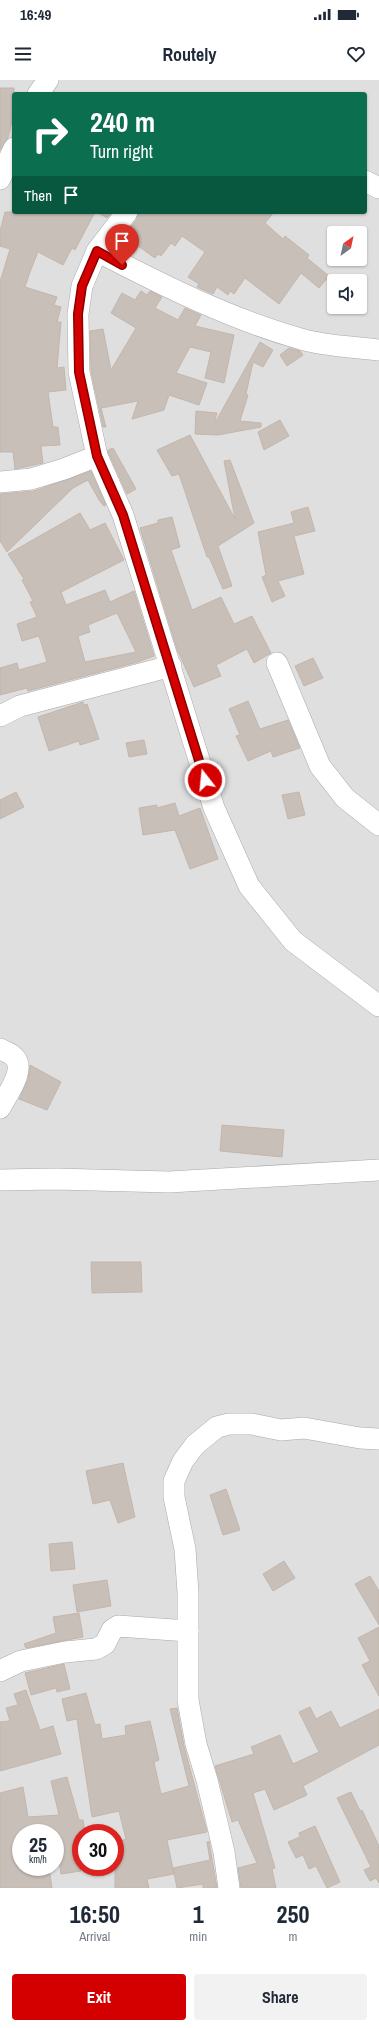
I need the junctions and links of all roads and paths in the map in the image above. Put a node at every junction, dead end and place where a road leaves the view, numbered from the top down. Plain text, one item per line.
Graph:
1 (12, 152) edge
2 (0, 179) edge
3 (367, 182) edge
4 (379, 188) edge
5 (125, 214) edge
6 (97, 251) junction
7 (379, 350) edge
8 (97, 456) junction
9 (0, 482) edge
10 (278, 663) dead end
11 (171, 666) junction
12 (0, 716) edge
13 (379, 825) edge
14 (379, 1006) edge
15 (0, 1049) edge
16 (0, 1108) edge
17 (379, 1170) edge
18 (0, 1180) edge
19 (379, 1439) edge
20 (188, 1631) junction
21 (0, 1671) edge
22 (229, 1888) edge

1 - 2 street
3 - 4 street
5 - 6 street
6 - 7 street
6 - 8 street
8 - 9 street
8 - 11 street
10 - 13 street
11 - 12 street
11 - 14 street
15 - 16 street
17 - 18 street
19 - 20 street
20 - 21 street
20 - 22 street

